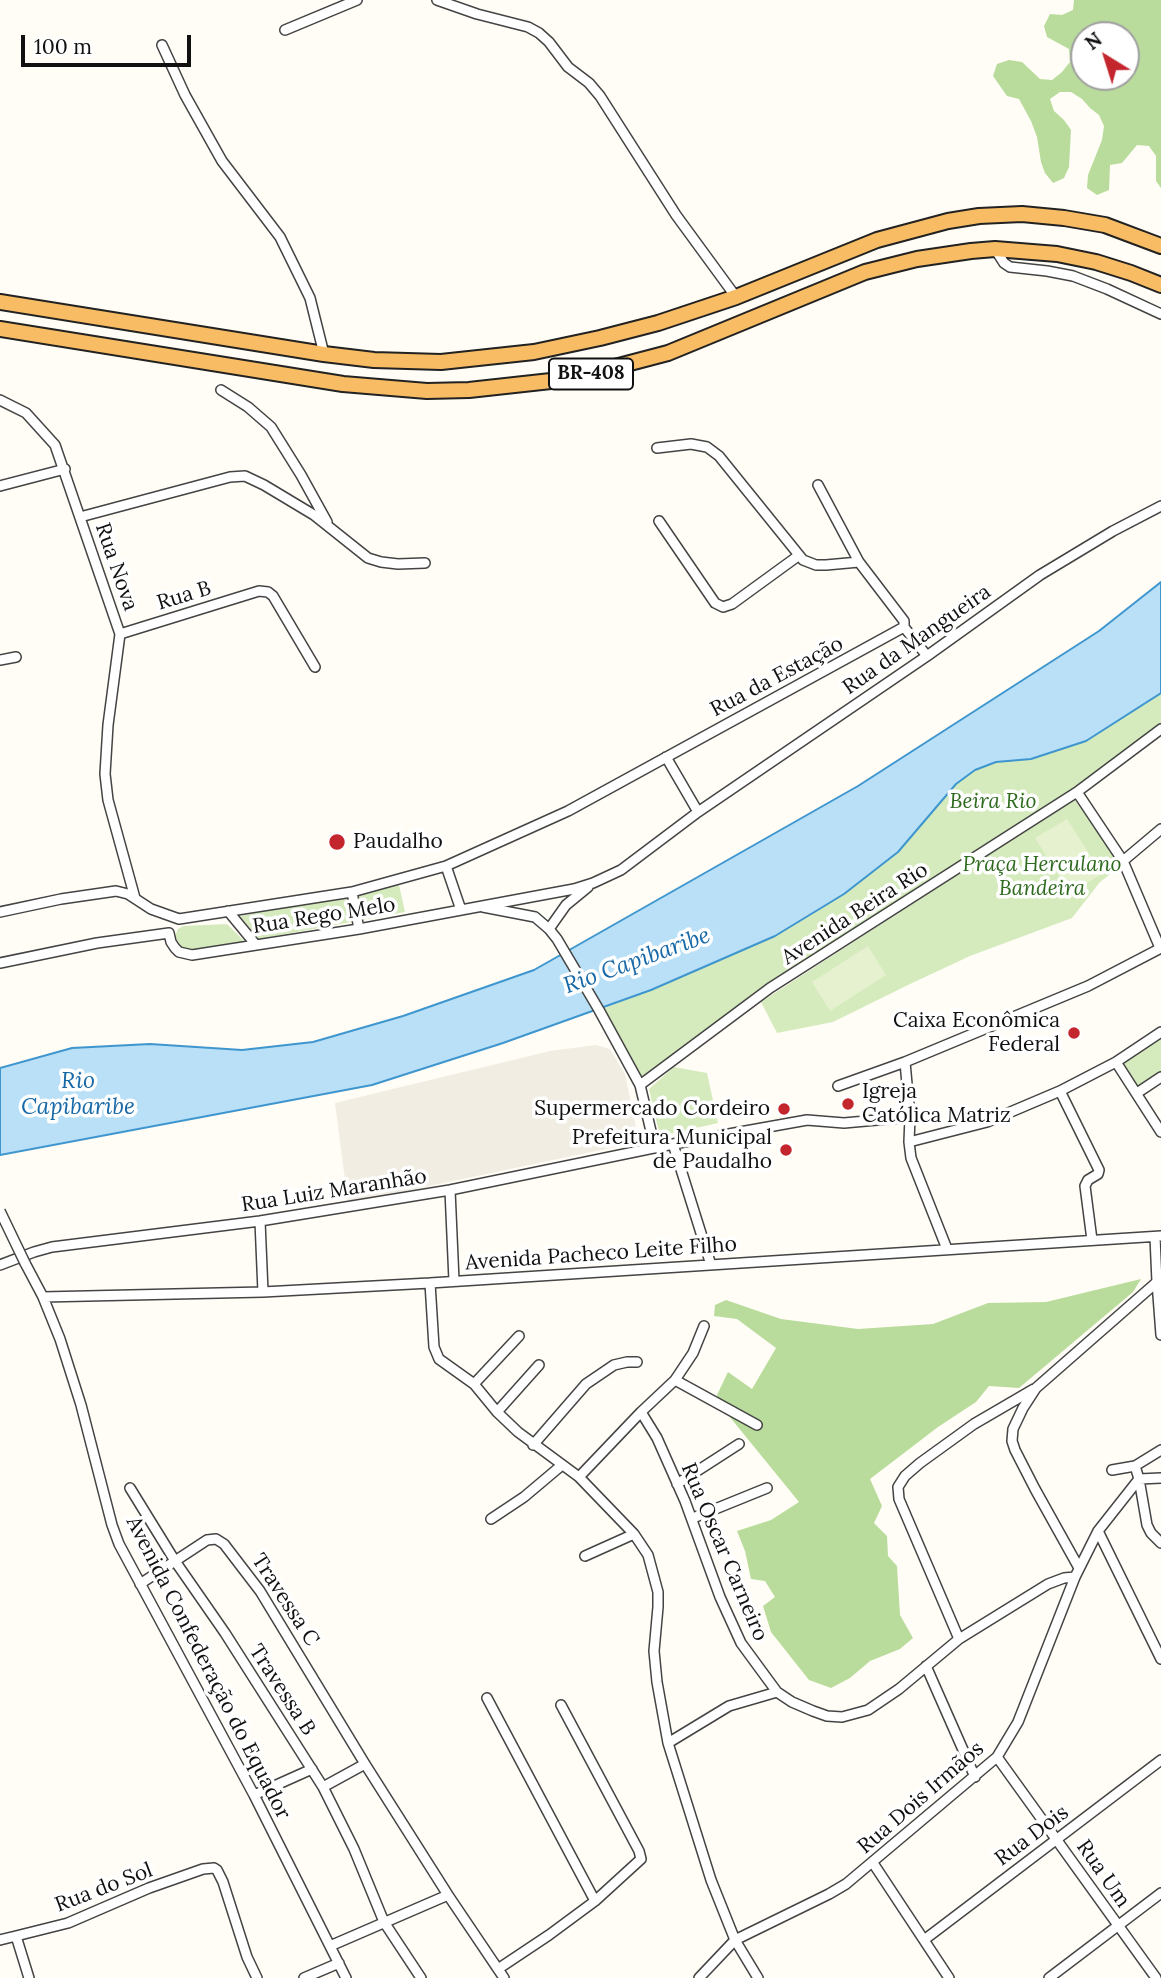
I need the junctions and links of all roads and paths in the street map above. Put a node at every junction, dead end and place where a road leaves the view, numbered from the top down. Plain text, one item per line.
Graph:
1 (357, 0) edge
2 (437, 0) edge
3 (285, 30) dead end
4 (162, 45) dead end
5 (1161, 246) edge
6 (995, 249) junction
7 (1161, 285) edge
8 (736, 296) junction
9 (0, 302) edge
10 (1161, 314) edge
11 (0, 329) edge
12 (324, 354) junction
13 (221, 390) dead end
14 (0, 400) edge
15 (657, 447) dead end
16 (65, 469) junction
17 (818, 485) dead end
18 (0, 486) edge
19 (1161, 506) edge
20 (80, 517) junction
21 (659, 521) dead end
22 (327, 524) junction
23 (798, 556) junction
24 (859, 562) junction
25 (425, 563) dead end
26 (904, 627) junction
27 (120, 634) junction
28 (927, 656) junction
29 (16, 657) dead end
30 (0, 660) edge
31 (315, 667) dead end
32 (1161, 729) edge
33 (666, 757) junction
34 (1077, 792) junction
35 (698, 812) junction
36 (1161, 829) edge
37 (1123, 861) junction
38 (446, 866) junction
39 (593, 883) junction
40 (352, 892) junction
41 (135, 898) junction
42 (474, 906) junction
43 (461, 910) junction
44 (228, 911) junction
45 (0, 912) edge
46 (179, 919) junction
47 (359, 929) junction
48 (549, 929) junction
49 (169, 933) junction
50 (256, 945) junction
51 (1161, 948) edge
52 (0, 963) edge
53 (1161, 1032) edge
54 (905, 1062) junction
55 (1116, 1062) junction
56 (1161, 1077) edge
57 (640, 1085) junction
58 (838, 1086) dead end
59 (1060, 1091) junction
60 (1137, 1093) junction
61 (910, 1117) junction
62 (1161, 1132) edge
63 (909, 1142) junction
64 (673, 1144) junction
65 (655, 1148) junction
66 (450, 1190) junction
67 (0, 1211) edge
68 (260, 1222) junction
69 (1158, 1236) edge
70 (1092, 1240) junction
71 (947, 1249) junction
72 (0, 1265) edge
73 (710, 1265) junction
74 (454, 1281) junction
75 (1157, 1282) junction
76 (430, 1283) junction
77 (263, 1292) junction
78 (43, 1297) junction
79 (1160, 1310) edge
80 (704, 1326) dead end
81 (1161, 1335) edge
82 (519, 1336) dead end
83 (637, 1362) dead end
84 (539, 1365) dead end
85 (675, 1380) junction
86 (474, 1384) junction
87 (1036, 1388) junction
88 (497, 1412) junction
89 (641, 1412) junction
90 (757, 1425) dead end
91 (739, 1444) dead end
92 (533, 1445) junction
93 (1161, 1450) edge
94 (562, 1465) junction
95 (1135, 1466) junction
96 (1112, 1470) dead end
97 (579, 1477) junction
98 (1161, 1478) edge
99 (1139, 1479) junction
100 (677, 1484) junction
101 (130, 1488) dead end
102 (766, 1488) dead end
103 (693, 1518) junction
104 (491, 1519) dead end
105 (1098, 1531) junction
106 (634, 1534) junction
107 (1161, 1543) edge
108 (585, 1556) dead end
109 (175, 1561) junction
110 (1077, 1573) junction
111 (140, 1584) junction
112 (960, 1639) junction
113 (1161, 1659) edge
114 (926, 1666) junction
115 (777, 1692) junction
116 (487, 1698) dead end
117 (561, 1705) dead end
118 (668, 1743) junction
119 (997, 1758) junction
120 (1161, 1760) edge
121 (365, 1763) junction
122 (312, 1769) junction
123 (975, 1777) junction
124 (323, 1787) junction
125 (254, 1796) junction
126 (1057, 1840) junction
127 (873, 1863) junction
128 (1161, 1893) edge
129 (448, 1895) junction
130 (595, 1901) junction
131 (384, 1922) junction
132 (1118, 1926) junction
133 (16, 1936) junction
134 (0, 1940) edge
135 (735, 1940) junction
136 (924, 1940) junction
137 (330, 1946) junction
138 (339, 1964) junction
139 (498, 1969) junction
140 (29, 1978) edge
141 (257, 1978) edge
142 (304, 1978) edge
143 (346, 1978) edge
144 (421, 1978) edge
145 (504, 1978) edge
146 (699, 1978) edge
147 (758, 1978) edge
148 (949, 1978) edge
149 (1049, 1978) edge
150 (1156, 1978) edge

1 - 3 street
2 - 8 street
4 - 12 street
5 - 8 highway, BR-408
6 - 7 highway, BR-408
6 - 10 street
6 - 11 highway, BR-408
8 - 12 highway, BR-408
9 - 12 highway, BR-408
13 - 22 street
14 - 16 street, Rua Nova
15 - 23 street
16 - 18 street
16 - 20 street, Rua Nova
17 - 24 street
19 - 28 street, Rua da Mangueira
20 - 22 street
20 - 27 street, Rua Nova
21 - 23 street
22 - 25 street
23 - 24 street
24 - 26 street
26 - 28 street
26 - 33 street, Rua da Estação
27 - 31 street, Rua B
27 - 41 street, Rua Nova
28 - 35 street, Rua da Mangueira
29 - 30 street
32 - 34 street, Avenida Beira Rio
33 - 35 street
33 - 38 street, Rua da Estação
34 - 37 street
34 - 57 street, Avenida Beira Rio
35 - 39 street, Rua da Mangueira
36 - 37 street
37 - 51 street
38 - 40 street, Rua da Estação
38 - 43 street
39 - 42 street, Rua Rego Melo
39 - 48 street
40 - 44 street, Rua da Estação
40 - 47 street
41 - 45 street
41 - 46 street
42 - 43 street, Rua Rego Melo
42 - 48 street
43 - 47 street, Rua Rego Melo
44 - 46 street, Rua da Estação
44 - 50 street
46 - 49 street
47 - 50 street, Rua Rego Melo
48 - 57 street
49 - 50 street, Rua Rego Melo
49 - 52 street
51 - 54 street
53 - 55 street
54 - 58 street
54 - 61 street
55 - 59 street
55 - 60 street
56 - 60 street
57 - 65 street
59 - 63 street
59 - 70 street
60 - 62 street
61 - 63 street
61 - 64 street, Rua Luiz Maranhão
63 - 71 street
64 - 65 street, Rua Luiz Maranhão
64 - 73 street
65 - 66 street, Rua Luiz Maranhão
66 - 68 street, Rua Luiz Maranhão
66 - 74 street
67 - 78 street, Avenida Confederação do Equador, bridge
68 - 72 street, Rua Luiz Maranhão
68 - 77 street
69 - 70 street, Avenida Pacheco Leite Filho
69 - 75 street
70 - 71 street, Avenida Pacheco Leite Filho
71 - 73 street, Avenida Pacheco Leite Filho
73 - 74 street, Avenida Pacheco Leite Filho
74 - 76 street, Avenida Pacheco Leite Filho
75 - 79 street
75 - 87 street
76 - 77 street, Avenida Pacheco Leite Filho
76 - 86 street
77 - 78 street, Avenida Pacheco Leite Filho
78 - 111 street, Avenida Confederação do Equador
79 - 81 street
80 - 85 street
82 - 86 street
83 - 92 street
84 - 88 street
85 - 89 street
85 - 90 street
86 - 88 street
87 - 110 street
87 - 112 street
88 - 92 street
89 - 97 street
89 - 100 street, Rua Oscar Carneiro
91 - 100 street
92 - 94 street
93 - 95 street
94 - 97 street
94 - 104 street
95 - 96 street
95 - 99 street
97 - 106 street
98 - 99 street
99 - 105 street, Rua Dois Irmãos
99 - 107 street
100 - 103 street, Rua Oscar Carneiro
101 - 109 street, Travessa B
102 - 103 street
103 - 115 street, Rua Oscar Carneiro
105 - 110 street, Rua Dois Irmãos
105 - 113 street
106 - 108 street
106 - 118 street
109 - 111 street, Travessa C
109 - 121 street, Travessa C
109 - 122 street, Travessa B
110 - 112 street, Rua Oscar Carneiro
110 - 119 street, Rua Dois Irmãos
111 - 125 street, Avenida Confederação do Equador
112 - 114 street, Rua Oscar Carneiro
114 - 115 street, Rua Oscar Carneiro
114 - 123 street
115 - 118 street
116 - 130 street
117 - 130 street
118 - 135 street
119 - 123 street, Rua Dois Irmãos
119 - 126 street, Rua Um
120 - 126 street, Rua Dois
121 - 124 street
121 - 129 street, Travessa C
122 - 124 street, Travessa B
122 - 125 street
123 - 127 street, Rua Dois Irmãos
124 - 131 street, Travessa B
125 - 137 street, Avenida Confederação do Equador
126 - 132 street, Rua Um
126 - 136 street, Rua Dois
127 - 135 street, Rua Dois Irmãos
127 - 136 street
128 - 132 street
129 - 131 street
129 - 139 street, Travessa C
130 - 139 street
131 - 137 street
131 - 144 street, Travessa B
132 - 149 street
132 - 150 street, Rua Um
133 - 134 street, Rua do Sol
133 - 140 street
133 - 141 street, Rua do Sol
135 - 146 street, Rua Dois Irmãos
135 - 147 street
136 - 148 street
137 - 138 street, Avenida Confederação do Equador
138 - 142 street
138 - 143 street, Avenida Confederação do Equador
139 - 145 street, Travessa C

